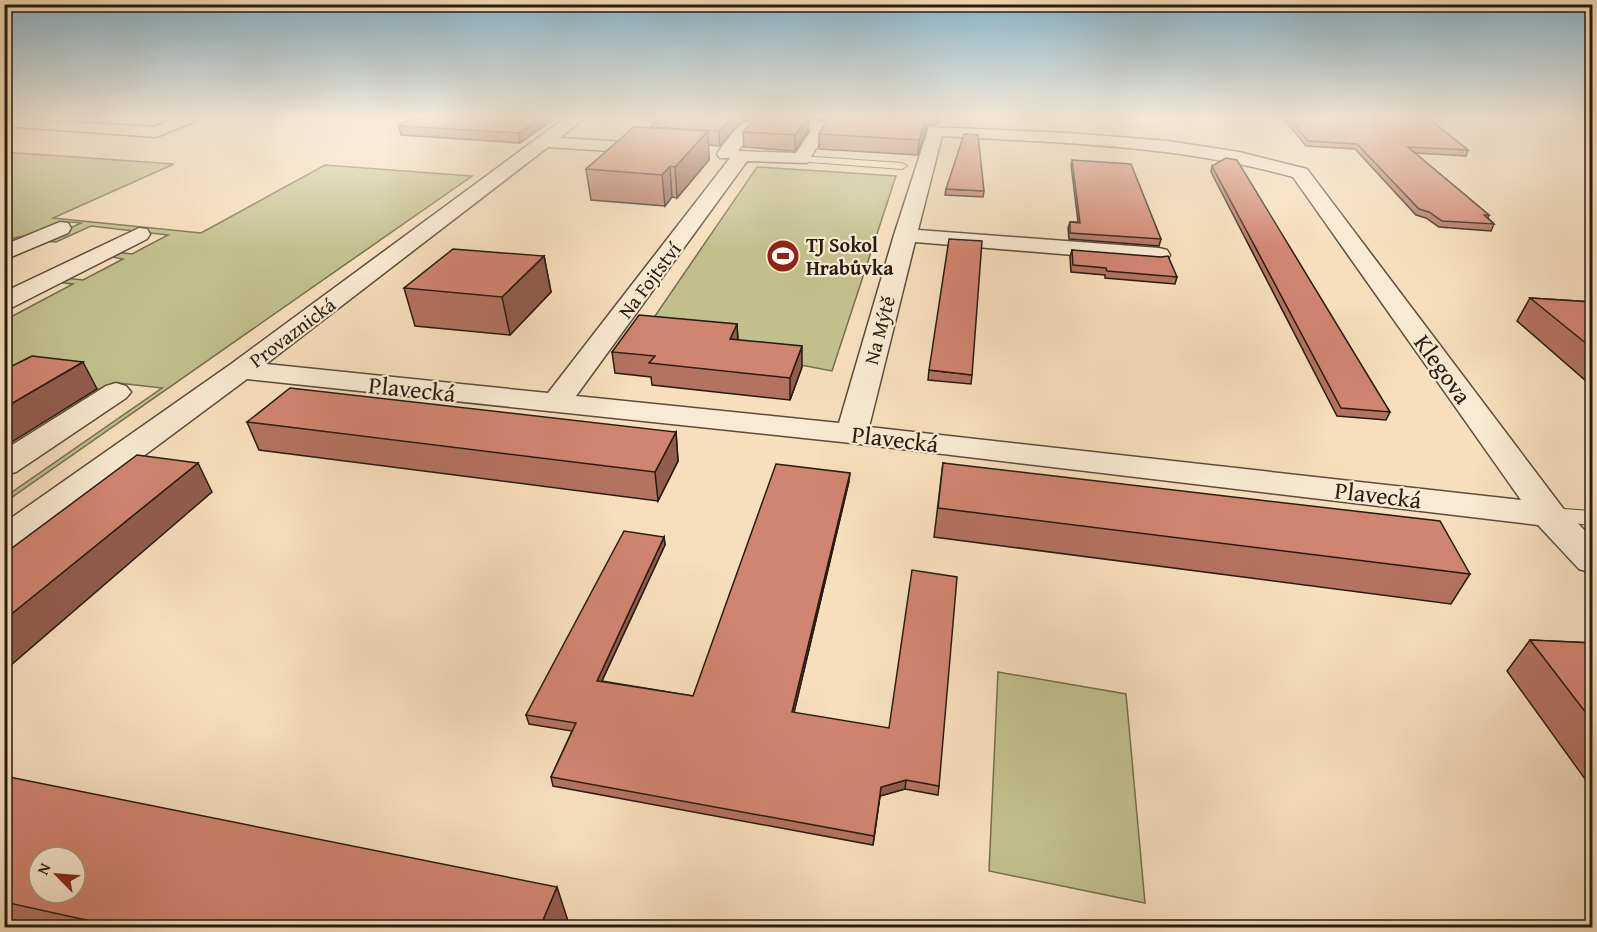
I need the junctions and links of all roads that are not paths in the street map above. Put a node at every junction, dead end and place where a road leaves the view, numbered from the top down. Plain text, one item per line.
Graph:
1 (518, 161) edge
2 (719, 161) edge
3 (837, 161) edge
4 (926, 161) edge
5 (1256, 161) edge
6 (902, 166) edge
7 (1300, 173) joint
8 (60, 228) dead end
9 (139, 234) dead end
10 (904, 235) junction
11 (4, 253) edge
12 (1159, 255) edge
13 (4, 302) edge
14 (241, 370) junction
15 (116, 392) dead end
16 (555, 404) junction
17 (850, 434) junction
18 (4, 465) edge
19 (1549, 515) junction
20 (1593, 518) edge
21 (4, 541) edge
22 (1593, 560) edge

1 - 14 street, Provaznická
2 - 16 street, Na Fojtství
3 - 6 lane
4 - 10 street, Na Mýtě
5 - 7 street, Na Mýtě
7 - 19 street, Klegova
8 - 11 street
9 - 13 street
10 - 12 street
10 - 17 street, Na Mýtě
14 - 16 street, Plavecká
14 - 21 street, Provaznická
15 - 18 street
16 - 17 street, Plavecká
17 - 19 street, Plavecká
19 - 20 lane
19 - 22 street, Klegova

